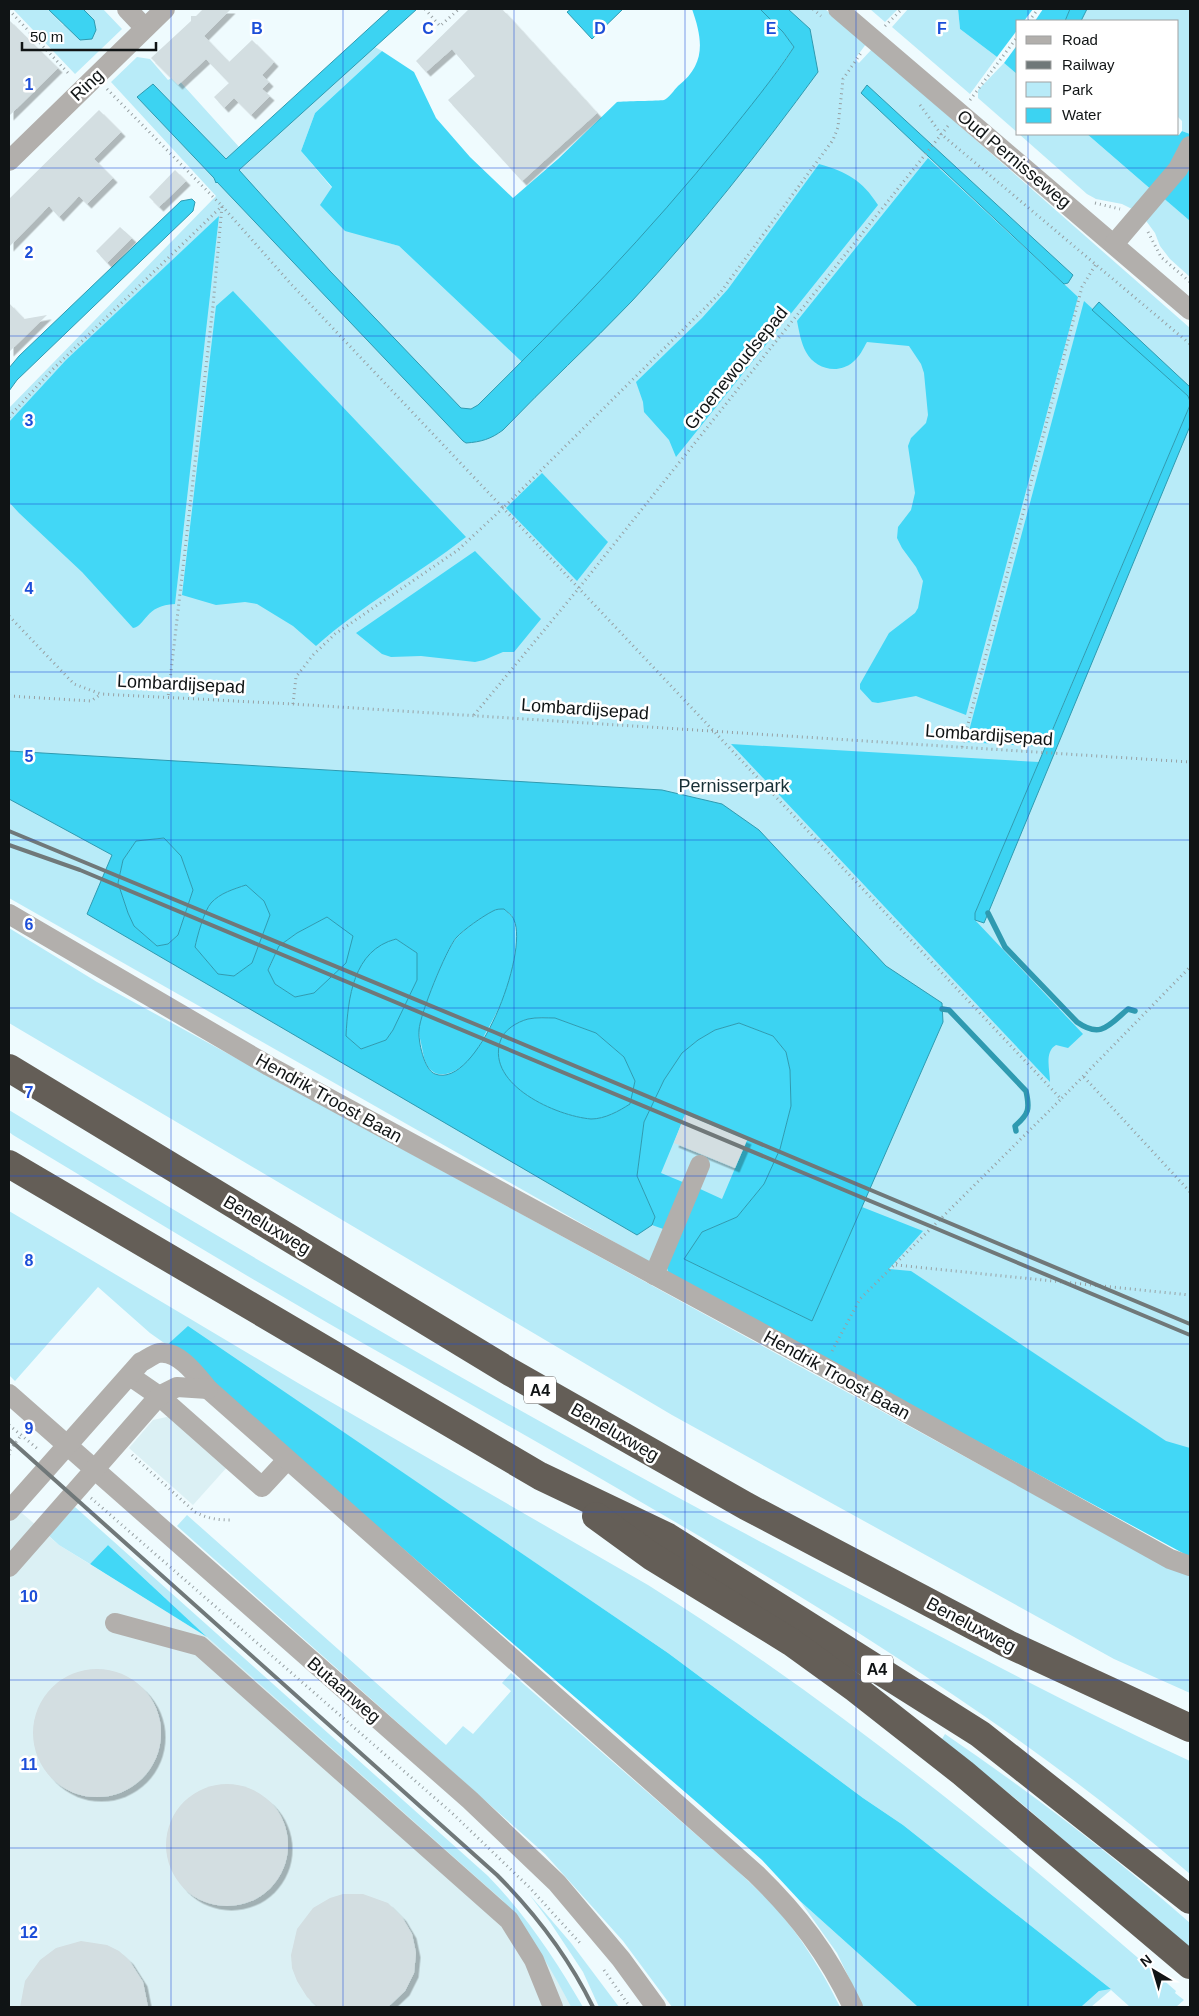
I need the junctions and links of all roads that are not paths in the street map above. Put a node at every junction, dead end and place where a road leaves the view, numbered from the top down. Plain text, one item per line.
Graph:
1 (126, 9) edge
2 (165, 9) edge
3 (838, 9) edge
4 (145, 28) junction
5 (1190, 146) edge
6 (9, 161) edge
7 (1114, 244) junction
8 (1190, 310) edge
9 (9, 914) edge
10 (9, 1068) edge
11 (9, 1164) edge
12 (700, 1166) dead end
13 (654, 1276) junction
14 (130, 1376) junction
15 (208, 1389) junction
16 (9, 1394) edge
17 (160, 1396) junction
18 (67, 1446) junction
19 (287, 1460) junction
20 (93, 1470) junction
21 (540, 1476) junction
22 (9, 1511) edge
23 (1190, 1566) edge
24 (9, 1567) edge
25 (115, 1623) dead end
26 (1190, 1728) edge
27 (1190, 1900) edge
28 (1190, 1966) edge
29 (553, 2007) edge
30 (656, 2007) edge
31 (853, 2007) edge

1 - 4 street
2 - 4 street, Ring
3 - 7 street, Oud Pernisseweg
4 - 6 street, Ring
5 - 7 street
7 - 8 street, Oud Pernisseweg
9 - 13 street, Hendrik Troost Baan
10 - 26 highway, Beneluxweg / A4
11 - 21 highway, A4
12 - 13 street
13 - 23 street, Hendrik Troost Baan
14 - 15 street
14 - 17 street
14 - 18 street
15 - 17 street
15 - 19 street
16 - 18 street, Butaanweg
17 - 19 street
17 - 20 street
18 - 20 street, Butaanweg
18 - 22 street
19 - 31 street
20 - 24 street
20 - 30 street, Butaanweg
21 - 27 highway, A4
21 - 28 highway, A4
25 - 29 street

